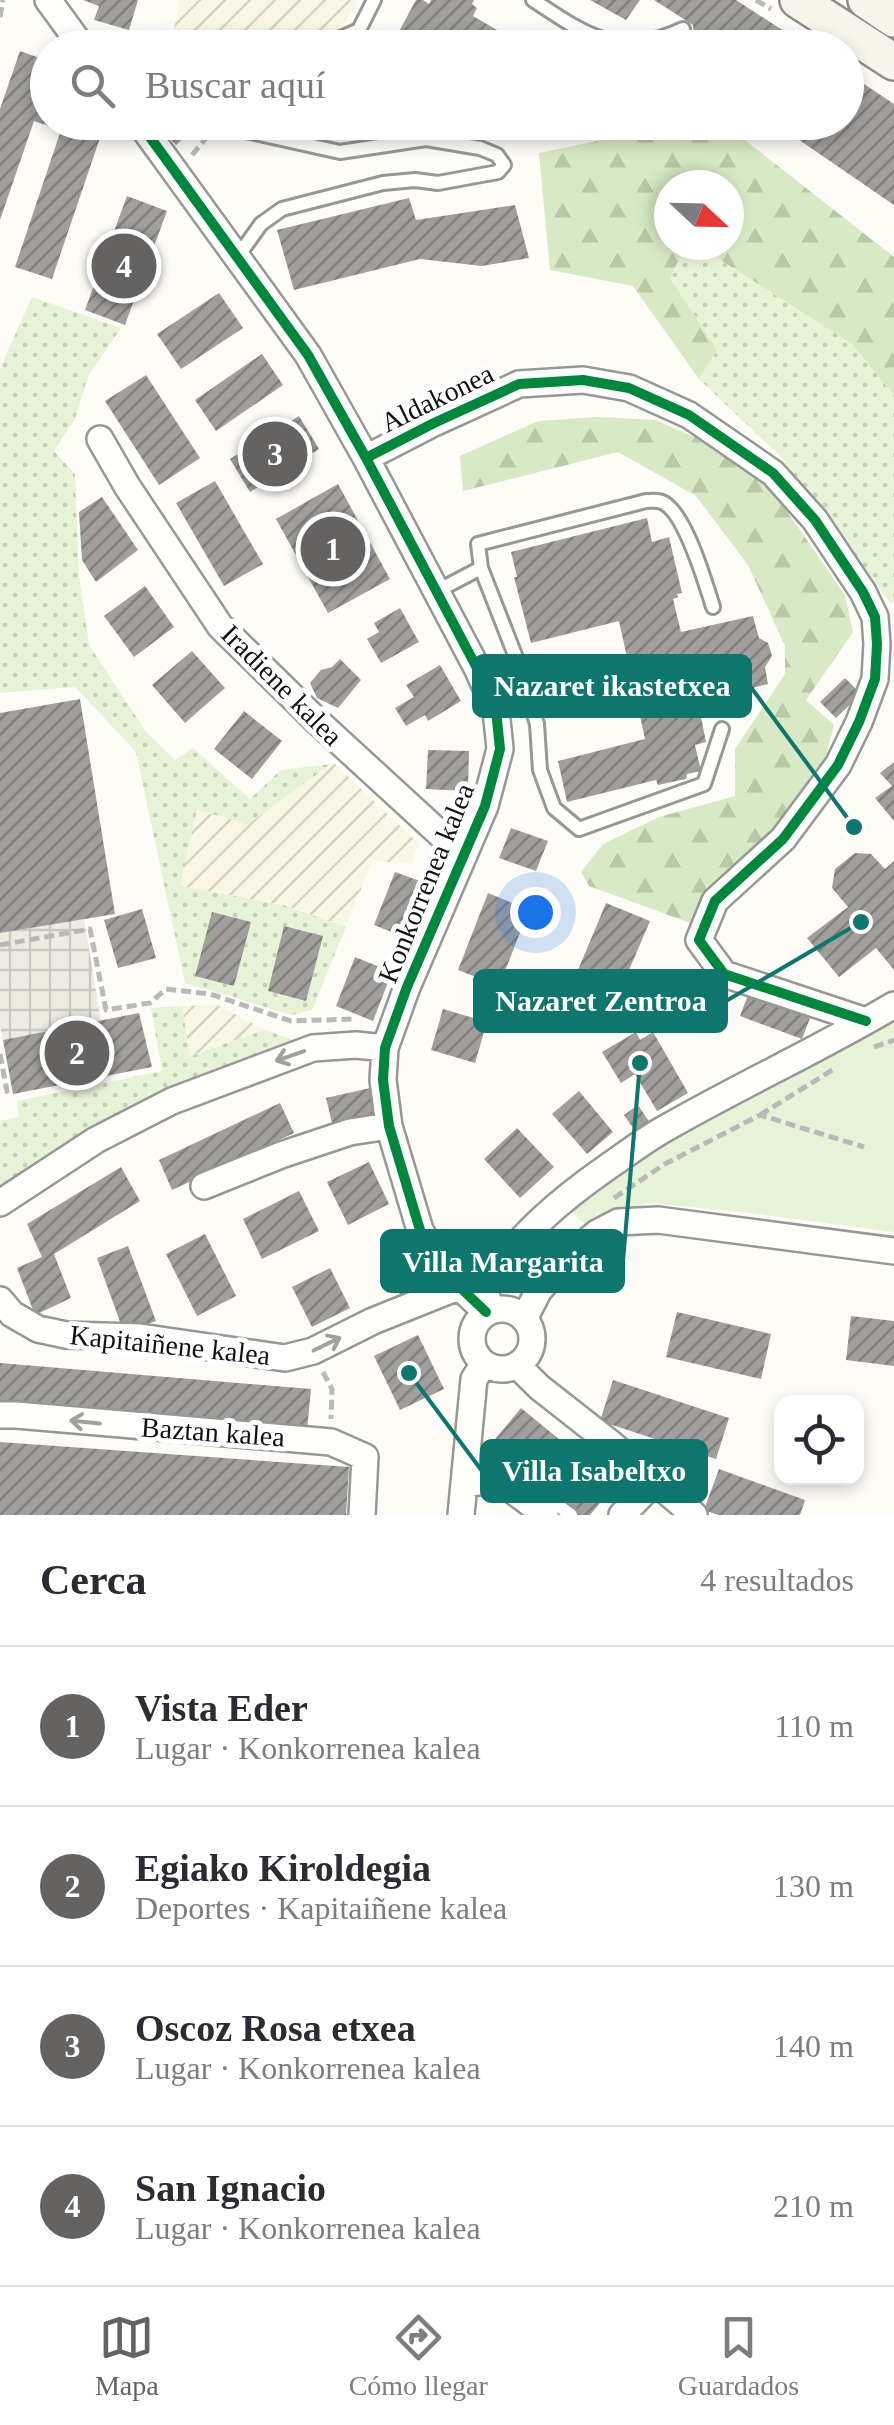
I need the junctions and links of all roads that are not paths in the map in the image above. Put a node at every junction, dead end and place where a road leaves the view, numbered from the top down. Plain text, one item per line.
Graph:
1 (48, 0) edge
2 (374, 0) edge
3 (532, 0) edge
4 (798, 0) edge
5 (866, 0) edge
6 (894, 19) edge
7 (70, 30) edge
8 (358, 30) edge
9 (583, 30) edge
10 (844, 30) edge
11 (864, 43) edge
12 (894, 62) edge
13 (152, 140) edge
14 (286, 140) edge
15 (419, 140) edge
16 (432, 140) edge
17 (238, 256) junction
18 (100, 439) dead end
19 (366, 458) junction
20 (480, 568) junction
21 (437, 591) junction
22 (713, 608) dead end
23 (722, 729) dead end
24 (462, 855) junction
25 (894, 1004) edge
26 (866, 1022) junction
27 (386, 1048) junction
28 (390, 1126) junction
29 (204, 1186) dead end
30 (0, 1203) edge
31 (894, 1251) edge
32 (458, 1287) junction
33 (0, 1300) edge
34 (488, 1311) junction
35 (524, 1318) junction
36 (484, 1364) junction
37 (517, 1365) junction
38 (0, 1415) edge
39 (506, 1468) dead end
40 (654, 1482) junction
41 (464, 1486) junction
42 (362, 1515) edge
43 (461, 1515) edge
44 (545, 1515) edge
45 (571, 1515) edge
46 (622, 1515) edge
47 (694, 1515) edge

1 - 7 street
2 - 8 lane
3 - 9 lane
4 - 10 street
5 - 6 street
11 - 12 street
13 - 17 street, Konkorrenea kalea
14 - 15 lane
16 - 17 lane
17 - 19 street, Konkorrenea kalea
18 - 24 street, Iradiene kalea
19 - 21 street, Konkorrenea kalea
19 - 26 street, Aldakonea
20 - 21 lane
20 - 22 lane
20 - 23 lane
21 - 24 street, Konkorrenea kalea
24 - 27 street, Konkorrenea kalea
25 - 26 street
26 - 34 street
27 - 28 street, Konkorrenea kalea
27 -> 30 street
28 - 29 street
28 - 32 street, Konkorrenea kalea
31 - 35 street
33 -> 32 street, Kapitaiñene kalea
32 - 34 street, Konkorrenea kalea
34 - 35 street
34 - 36 street
35 - 37 street
36 - 37 street
36 - 41 street
37 - 40 street
42 -> 38 street, Baztan kalea
39 - 45 lane
40 - 46 street
40 - 47 street
41 - 43 street
41 - 44 street

